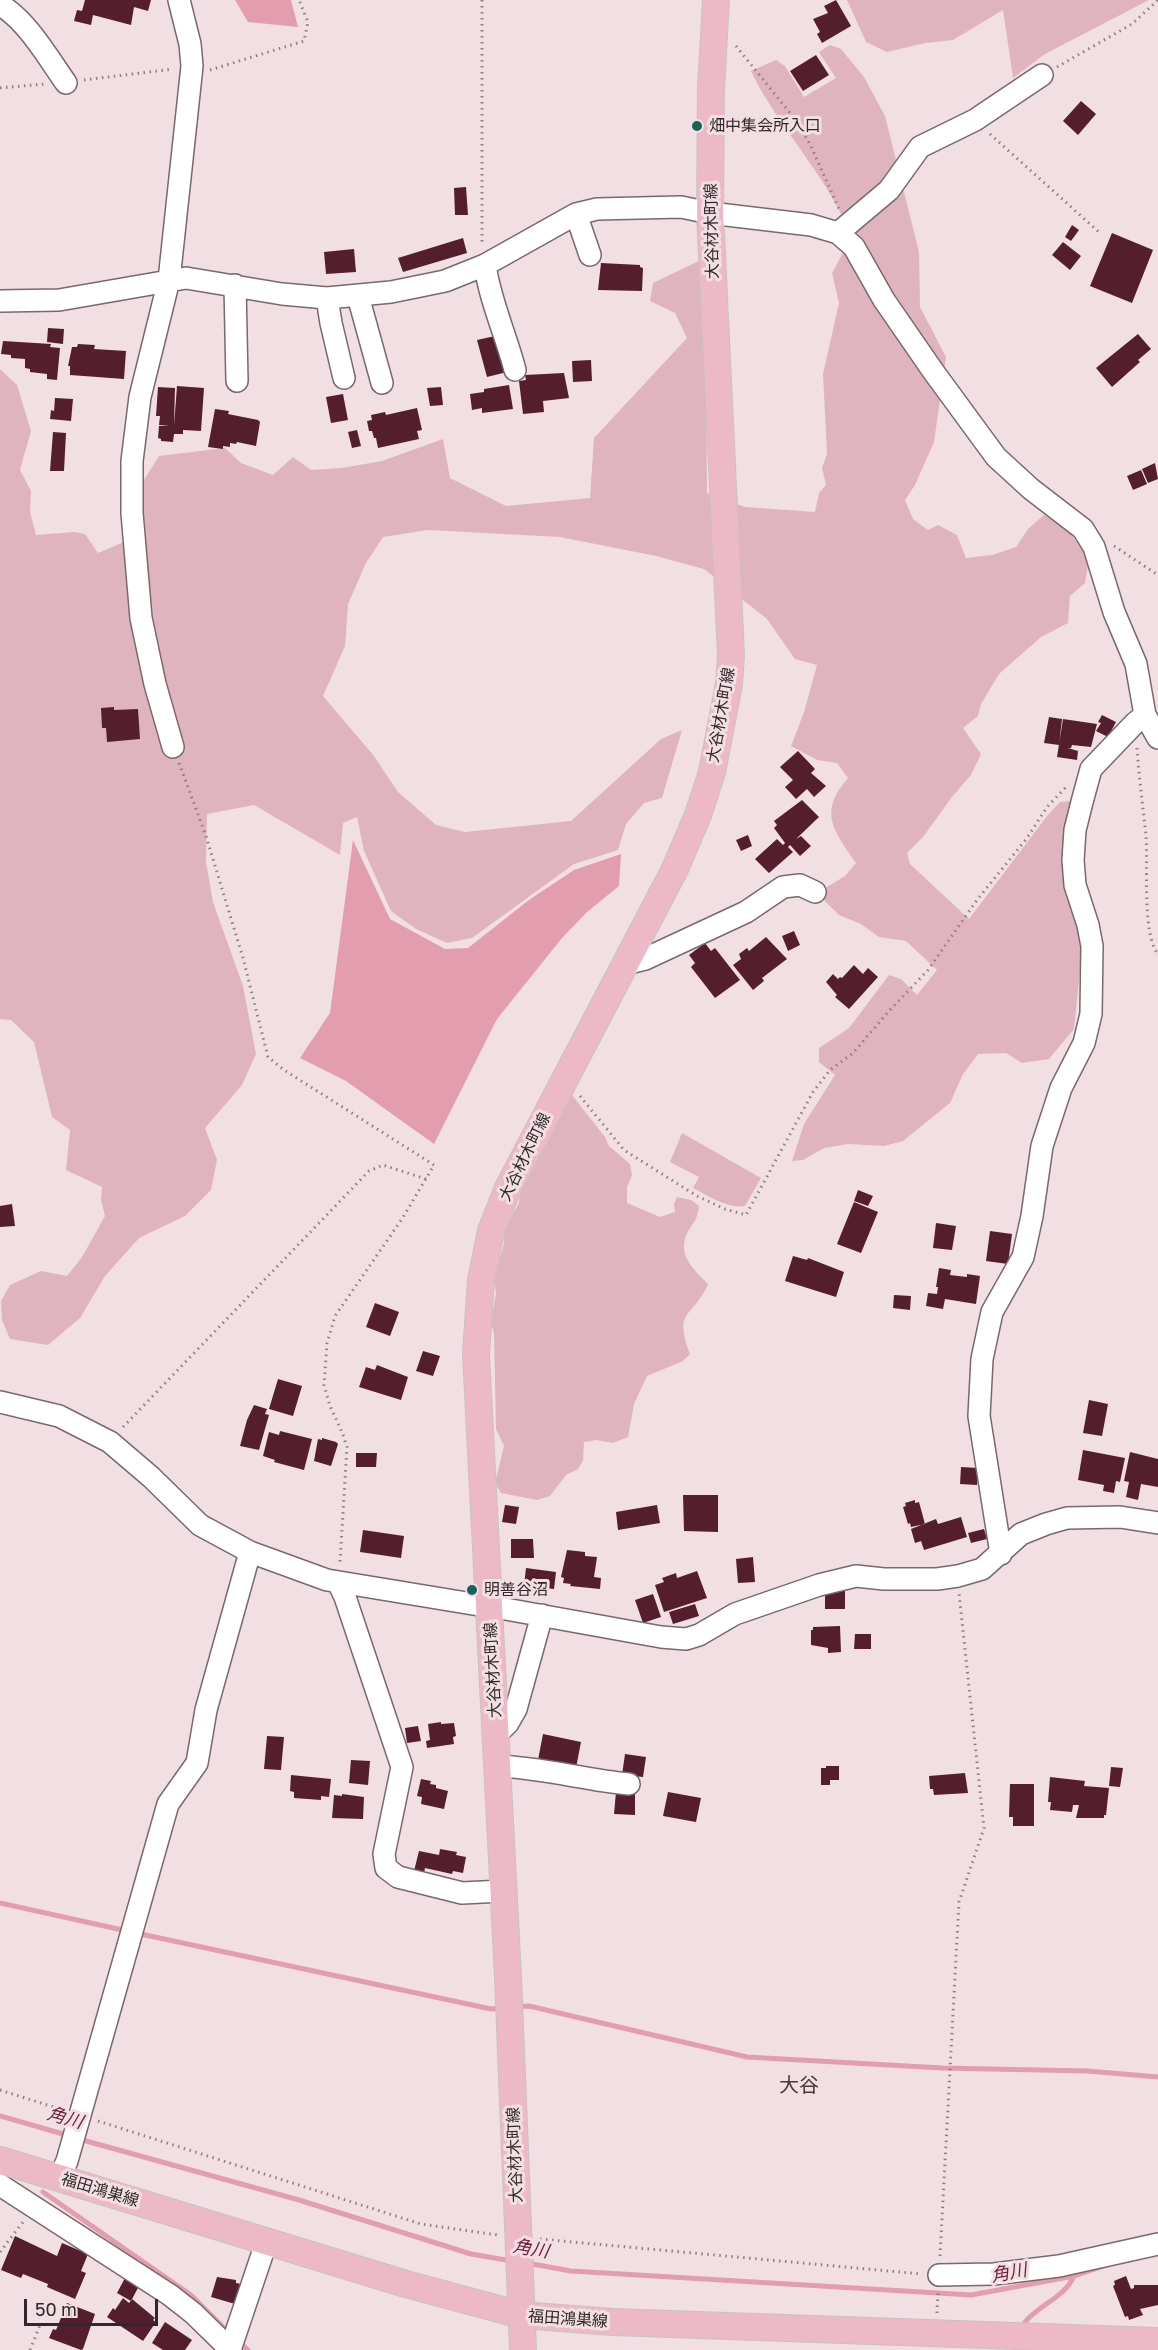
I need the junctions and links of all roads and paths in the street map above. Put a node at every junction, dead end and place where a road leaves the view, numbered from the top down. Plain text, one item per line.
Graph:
1 (179, 0) edge
2 (299, 0) edge
3 (482, 0) edge
4 (1158, 0) edge
5 (712, 4) edge
6 (0, 5) edge
7 (733, 42) dead end
8 (192, 71) junction
9 (1042, 75) joint
10 (66, 82) junction
11 (0, 88) edge
12 (975, 120) junction
13 (710, 213) junction
14 (576, 214) junction
15 (842, 229) junction
16 (1100, 233) dead end
17 (590, 255) dead end
18 (484, 265) junction
19 (169, 280) junction
20 (235, 285) junction
21 (358, 296) junction
22 (327, 298) junction
23 (0, 302) edge
24 (515, 370) dead end
25 (344, 378) dead end
26 (237, 381) dead end
27 (382, 383) dead end
28 (1083, 529) junction
29 (1158, 575) edge
30 (1140, 719) junction
31 (1158, 738) edge
32 (173, 747) joint
33 (1091, 769) junction
34 (815, 892) dead end
35 (1158, 954) edge
36 (625, 964) junction
37 (566, 1079) junction
38 (426, 1179) junction
39 (0, 1402) edge
40 (110, 1442) junction
41 (1158, 1523) edge
42 (250, 1552) junction
43 (1001, 1554) junction
44 (958, 1576) junction
45 (338, 1582) junction
46 (542, 1615) junction
47 (496, 1735) junction
48 (496, 1766) junction
49 (629, 1784) dead end
50 (503, 1891) junction
51 (0, 2090) edge
52 (79, 2115) junction
53 (0, 2160) edge
54 (59, 2178) junction
55 (0, 2185) edge
56 (35, 2208) junction
57 (267, 2240) junction
58 (1158, 2244) edge
59 (0, 2252) edge
60 (519, 2254) junction
61 (939, 2275) junction
62 (521, 2315) junction
63 (40, 2325) dead end
64 (937, 2335) junction
65 (1158, 2341) edge
66 (968, 2343) edge
67 (30, 2350) edge
68 (230, 2350) edge
69 (523, 2350) edge

1 - 8 street
2 - 8 path
3 - 18 path
4 - 9 path
5 - 13 main road, 大谷材木町線
6 - 10 street
7 - 15 path
8 - 10 path
8 - 19 street
9 - 12 street
10 - 11 path
12 - 15 street
12 - 16 path
13 - 14 street
13 - 15 street
13 - 36 main road, 大谷材木町線
14 - 17 street
14 - 18 street
15 - 28 street
18 - 21 street
18 - 24 street
19 - 20 street
19 - 23 street
19 - 32 street
20 - 22 street
20 - 26 street
21 - 22 street
21 - 27 street
22 - 25 street
28 - 29 path
28 - 30 street
30 - 31 street
30 - 33 street
30 - 35 path
32 - 38 path
33 - 37 path
33 - 43 street
34 - 36 street
36 - 37 main road, 大谷材木町線
37 - 47 main road, 大谷材木町線
38 - 40 path
38 - 45 path
39 - 40 street
40 - 42 street
41 - 43 street
42 - 45 street
42 - 52 street
43 - 44 street
44 - 46 street
44 - 61 path
45 - 46 street
45 - 50 street
46 - 47 street
47 - 48 main road, 大谷材木町線
48 - 49 street
48 - 50 main road, 大谷材木町線
50 - 60 main road, 大谷材木町線
51 - 52 path
52 - 54 street
52 - 60 path
53 - 54 main road, 福田鴻巣線
54 - 57 main road, 福田鴻巣線
55 - 56 street
56 - 59 path
56 - 68 street
57 - 62 main road, 福田鴻巣線
57 - 68 street
58 - 61 street
60 - 61 path
60 - 62 main road, 大谷材木町線
61 - 64 path
62 - 64 main road, 福田鴻巣線
62 - 69 main road, 大谷材木町線
63 - 67 path
64 - 66 main road, 福田鴻巣線
65 - 66 main road, 福田鴻巣線

